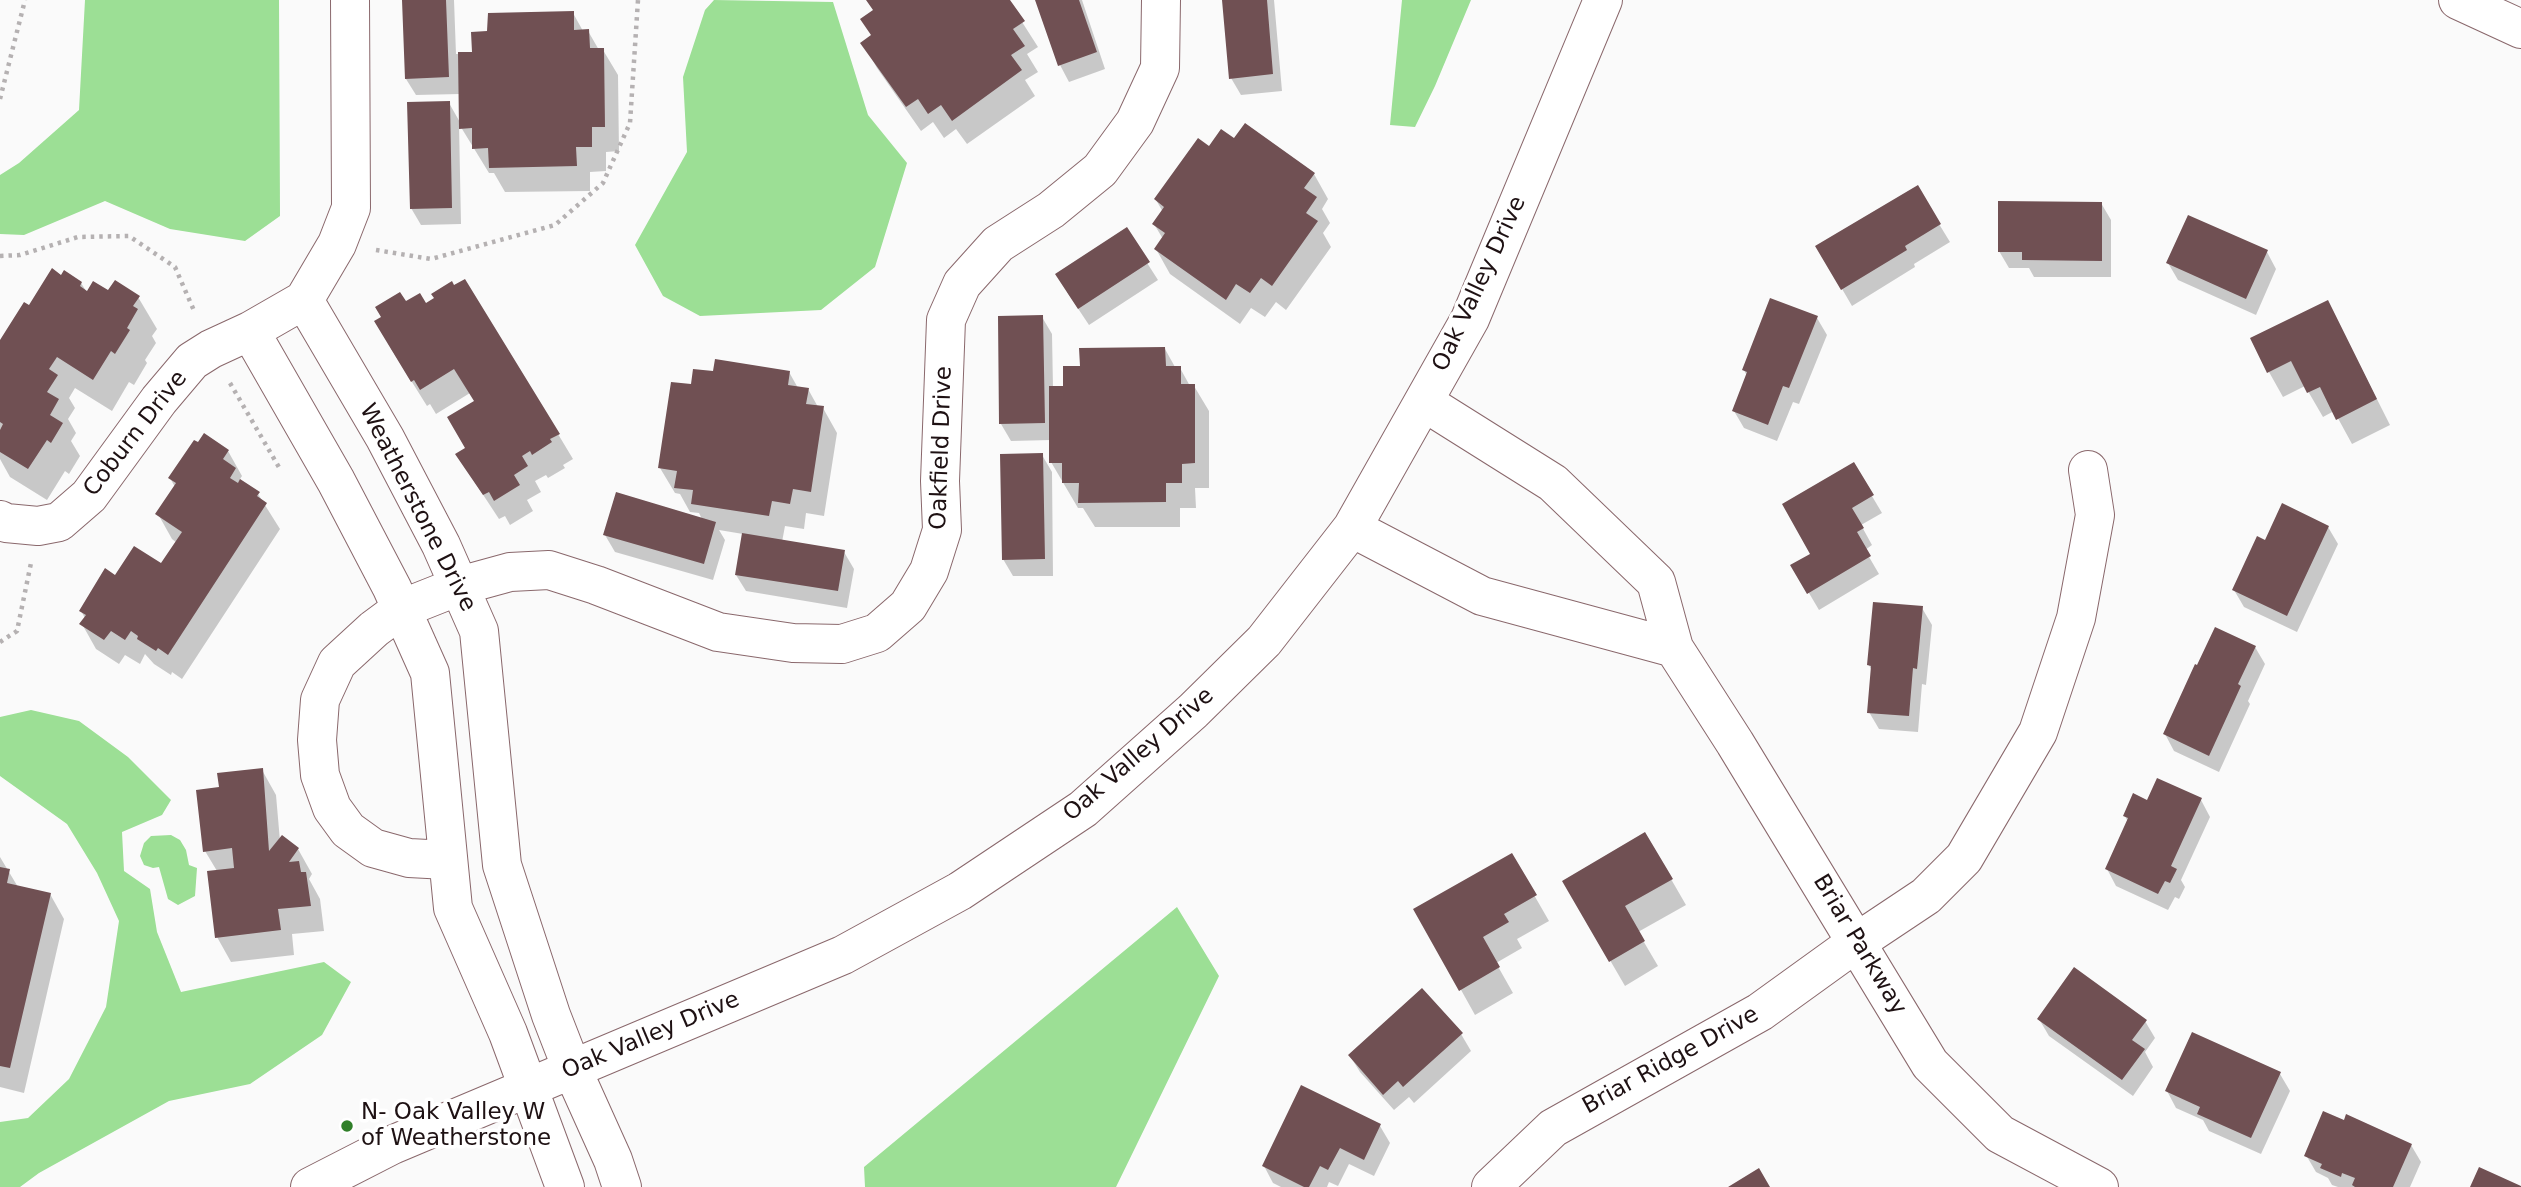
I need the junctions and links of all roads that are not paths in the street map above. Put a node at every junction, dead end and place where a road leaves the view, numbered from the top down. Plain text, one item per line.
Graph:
1 (350, 0) edge
2 (1161, 0) edge
3 (1603, 0) edge
4 (2458, 0) edge
5 (2521, 29) edge
6 (304, 300) junction
7 (250, 331) junction
8 (1424, 402) junction
9 (2088, 470) dead end
10 (0, 520) edge
11 (1352, 528) junction
12 (459, 586) junction
13 (401, 609) junction
14 (1674, 648) junction
15 (447, 860) junction
16 (513, 903) junction
17 (457, 919) junction
18 (1857, 942) junction
19 (572, 1069) junction
20 (528, 1087) junction
21 (310, 1187) edge
22 (565, 1187) edge
23 (622, 1187) edge
24 (1491, 1187) edge
25 (2099, 1187) edge

1 - 6 street
2 - 12 street, Oakfield Drive
3 - 8 street, Oak Valley Drive
4 - 5 street
6 - 7 street, Coburn Drive
6 - 12 street, Weatherstone Drive
7 - 10 street, Coburn Drive
7 - 13 street
8 - 11 street, Oak Valley Drive
8 - 14 street, Briar Parkway
9 - 18 street, Briar Ridge Drive
11 - 14 street
11 - 19 street, Oak Valley Drive
12 - 13 street, Oakfield Drive
12 - 16 street, Weatherstone Drive
13 - 15 street
13 - 15 street, Oakfield Drive
14 - 18 street, Briar Parkway
15 - 17 street
16 - 17 street
16 - 19 street, Weatherstone Drive
17 - 20 street
18 - 24 street, Briar Ridge Drive
18 - 25 street, Briar Parkway
19 - 20 street, Oak Valley Drive
19 - 23 street, Weatherstone Drive
20 - 21 street, Oak Valley Drive
20 - 22 street

